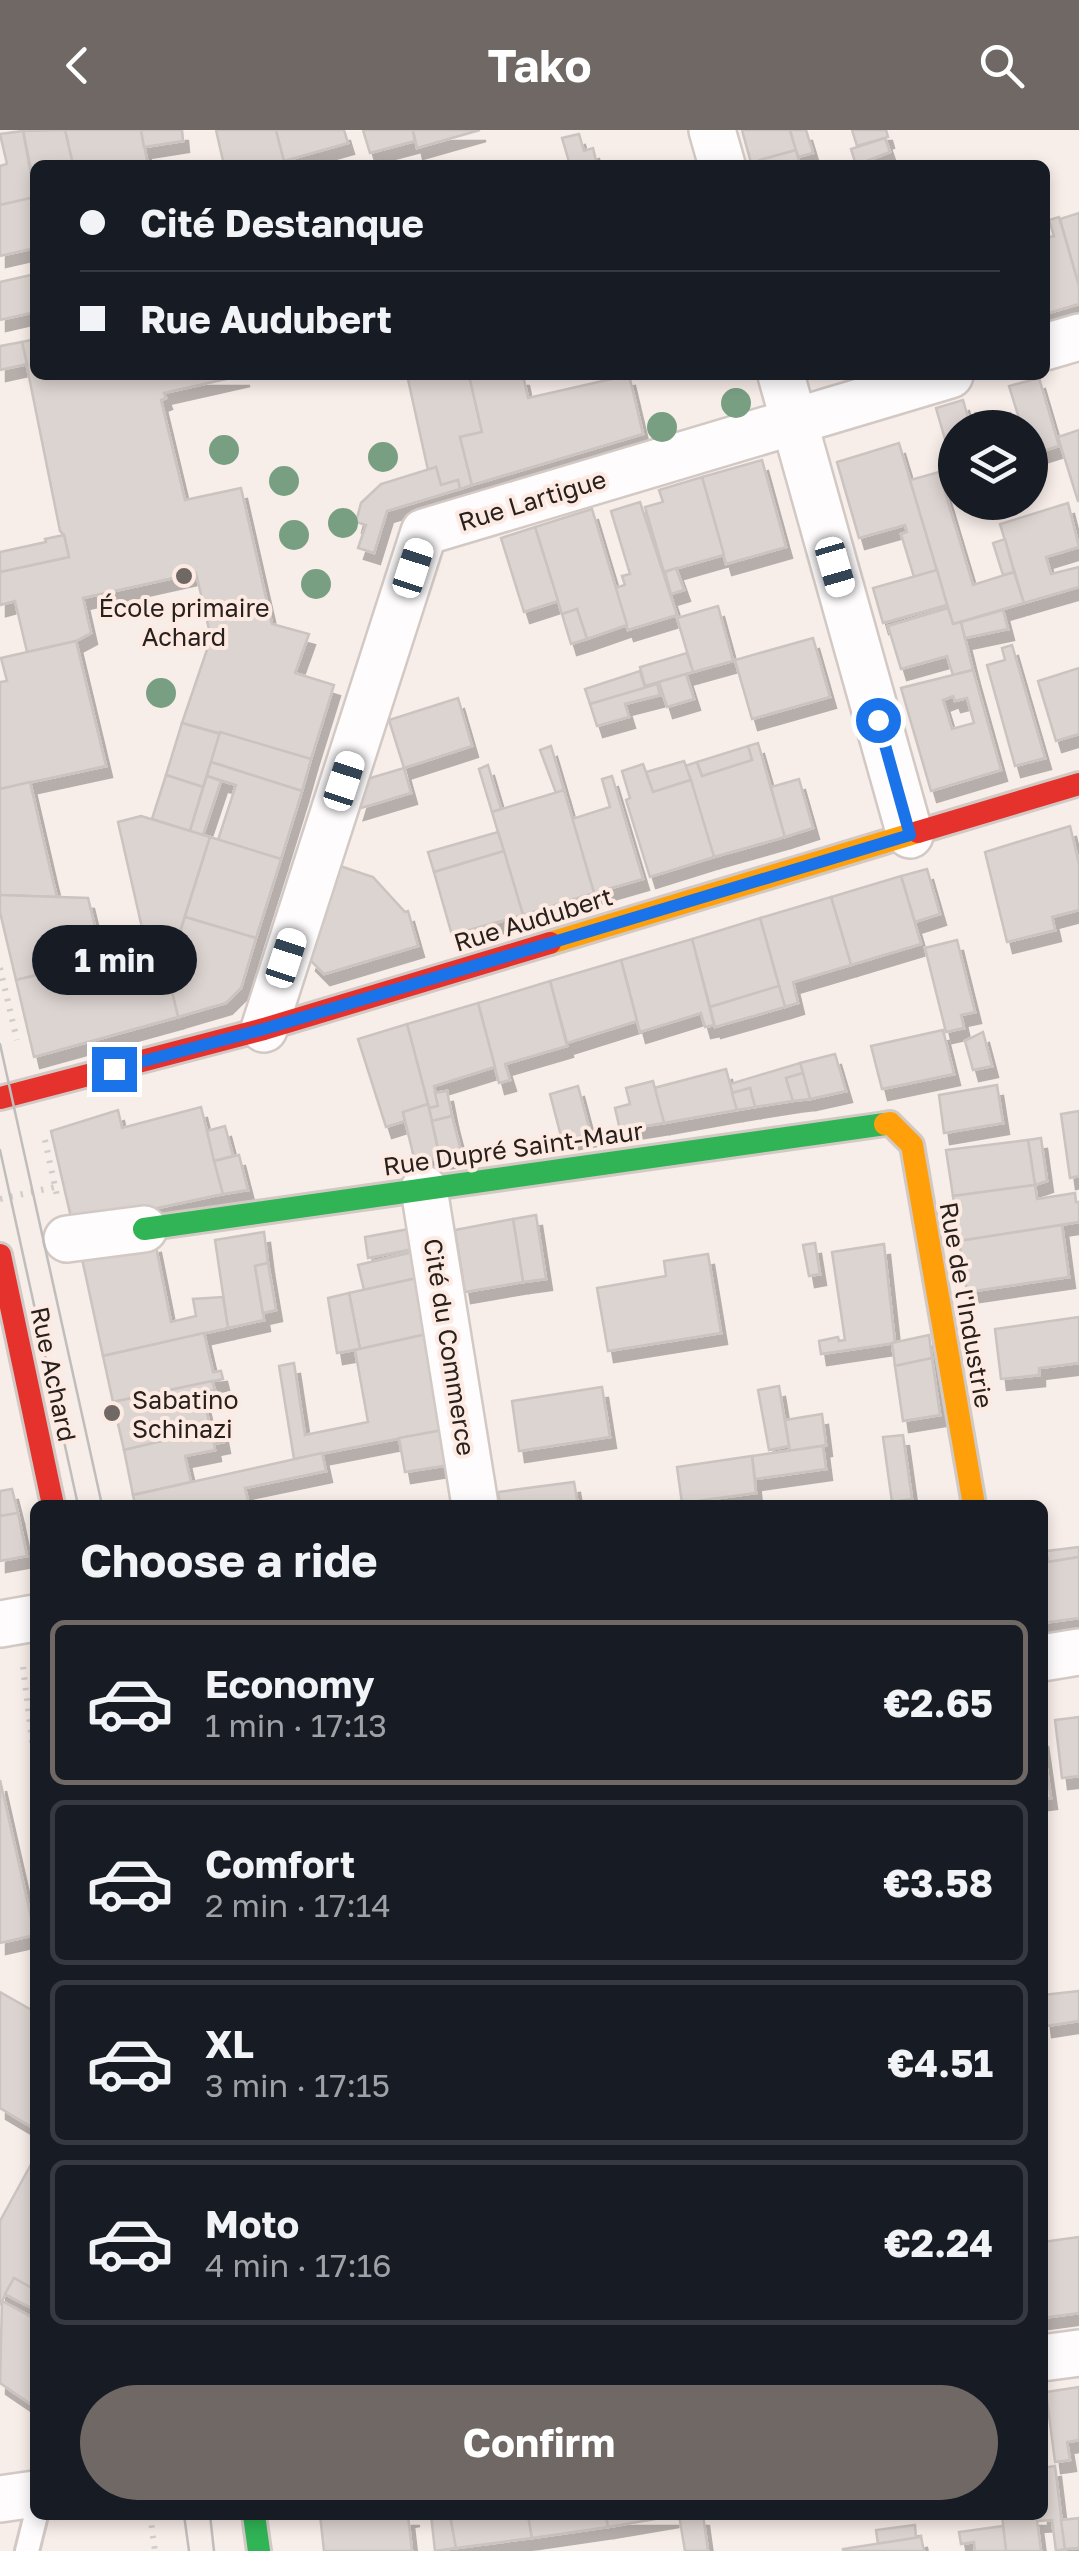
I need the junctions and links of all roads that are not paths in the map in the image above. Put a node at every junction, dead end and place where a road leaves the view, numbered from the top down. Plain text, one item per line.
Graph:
1 (712, 130) edge
2 (721, 160) edge
3 (1079, 337) edge
4 (1050, 346) edge
5 (782, 380) edge
6 (933, 380) edge
7 (794, 422) junction
8 (1079, 784) edge
9 (910, 835) junction
10 (264, 1029) junction
11 (0, 1098) edge
12 (890, 1123) joint
13 (424, 1188) junction
14 (144, 1230) joint
15 (68, 1240) road end
16 (0, 1255) edge
17 (53, 1500) edge
18 (474, 1500) edge
19 (973, 1500) edge
20 (1079, 1652) edge
21 (1048, 1657) edge
22 (1079, 2353) edge
23 (1048, 2357) edge
24 (30, 2495) edge
25 (0, 2499) edge
26 (35, 2520) edge
27 (255, 2520) edge
28 (27, 2551) edge
29 (259, 2551) edge

1 - 2 street
3 - 4 street
5 - 7 street
6 - 7 street
7 - 9 street
7 - 10 street, Rue Lartigue
8 - 9 street, Rue Audubert
9 - 10 street, Rue Audubert
10 - 11 street, Rue Audubert
12 - 13 street, Rue Dupré Saint-Maur
12 - 19 street, Rue de l'Industrie
13 - 14 street, Rue Dupré Saint-Maur
13 - 18 street, Cité du Commerce
14 - 15 street
16 - 17 street, Rue Achard
20 - 21 street
22 - 23 street
24 - 25 street
26 - 28 lane
27 - 29 street

